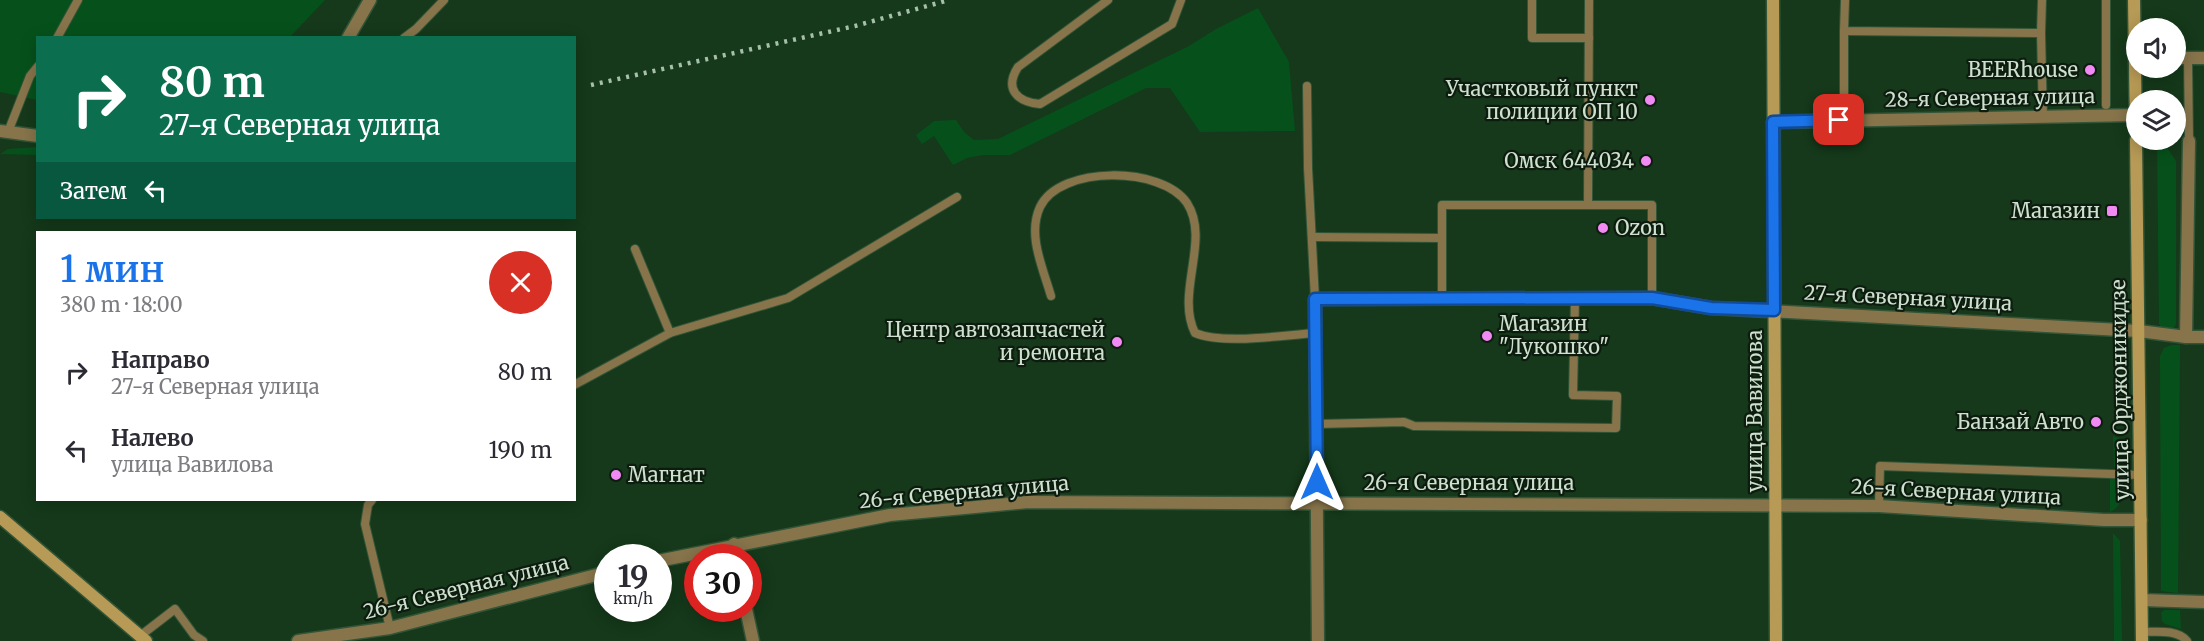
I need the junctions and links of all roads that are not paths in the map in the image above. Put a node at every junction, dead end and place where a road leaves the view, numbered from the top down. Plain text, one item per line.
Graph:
1 (78, 0) edge
2 (370, 0) edge
3 (444, 0) edge
4 (1108, 0) edge
5 (1181, 0) edge
6 (1532, 0) edge
7 (1589, 0) edge
8 (1773, 0) edge
9 (1845, 0) edge
10 (2043, 0) edge
11 (2106, 0) edge
12 (2134, 0) edge
13 (2135, 18) edge
14 (1844, 31) junction
15 (2041, 33) junction
16 (58, 36) edge
17 (349, 36) edge
18 (407, 36) edge
19 (1589, 38) junction
20 (2188, 58) joint
21 (2204, 58) edge
22 (36, 68) edge
23 (1307, 86) dead end
24 (1845, 95) dead end
25 (2106, 105) dead end
26 (2126, 115) edge
27 (2043, 117) junction
28 (1773, 122) junction
29 (4, 131) edge
30 (36, 136) edge
31 (2188, 141) joint
32 (2136, 150) edge
33 (957, 197) dead end
34 (1588, 205) junction
35 (1312, 237) junction
36 (1442, 238) junction
37 (635, 249) dead end
38 (1051, 296) dead end
39 (1575, 297) junction
40 (1442, 298) junction
41 (1652, 298) junction
42 (1315, 299) junction
43 (1774, 310) junction
44 (2139, 331) junction
45 (670, 333) junction
46 (1316, 333) junction
47 (2186, 337) junction
48 (2204, 337) edge
49 (576, 384) edge
50 (1316, 424) junction
51 (2140, 475) junction
52 (371, 501) edge
53 (1317, 502) junction
54 (1775, 504) junction
55 (1879, 506) junction
56 (0, 517) edge
57 (2141, 520) junction
58 (734, 544) edge
59 (594, 576) edge
60 (2142, 600) junction
61 (2204, 602) edge
62 (749, 622) edge
63 (390, 628) junction
64 (2142, 637) edge
65 (143, 638) edge
66 (202, 641) edge
67 (298, 641) edge
68 (753, 641) edge
69 (1318, 641) edge
70 (1776, 641) edge
71 (2187, 641) edge

1 - 16 lane
2 - 17 street
3 - 18 lane
4 - 5 lane
6 - 19 lane
7 - 19 lane
8 - 28 main road, улица Вавилова
9 - 14 lane
10 - 15 lane
11 - 25 lane
12 - 13 main road
14 - 15 lane
14 - 24 lane
15 - 27 lane
19 - 34 lane
20 - 21 street
20 - 31 lane
22 - 29 lane
23 - 35 lane
26 - 27 street, 28-я Северная улица
27 - 28 street, 28-я Северная улица
28 - 43 main road, улица Вавилова
29 - 30 street
31 - 47 street
32 - 44 main road, улица Орджоникидзе
33 - 45 lane
34 - 36 lane
34 - 41 lane
35 - 36 lane
35 - 42 lane
36 - 40 lane
37 - 45 lane
38 - 46 lane
39 - 40 street, 27-я Северная улица
39 - 41 street, 27-я Северная улица
39 - 50 lane
40 - 42 street, 27-я Северная улица
41 - 43 street, 27-я Северная улица
42 - 46 street
43 - 44 street, 27-я Северная улица
43 - 54 main road, улица Вавилова
44 - 47 street, 27-я Северная улица
44 - 51 main road, улица Орджоникидзе
45 - 49 lane
46 - 50 street
47 - 48 street, 27-я Северная улица
50 - 53 street
51 - 55 lane
51 - 57 main road, улица Орджоникидзе
52 - 63 lane
53 - 54 street, 26-я Северная улица
53 - 58 street, 26-я Северная улица
53 - 69 street
54 - 55 street, 26-я Северная улица
54 - 70 main road, улица Вавилова
55 - 57 street, 26-я Северная улица
56 - 65 main road
57 - 60 main road, улица Орджоникидзе
59 - 63 street, 26-я Северная улица
60 - 61 street
60 - 64 main road, улица Орджоникидзе
62 - 68 street
63 - 67 street, 26-я Северная улица
64 - 71 lane
65 - 66 lane

